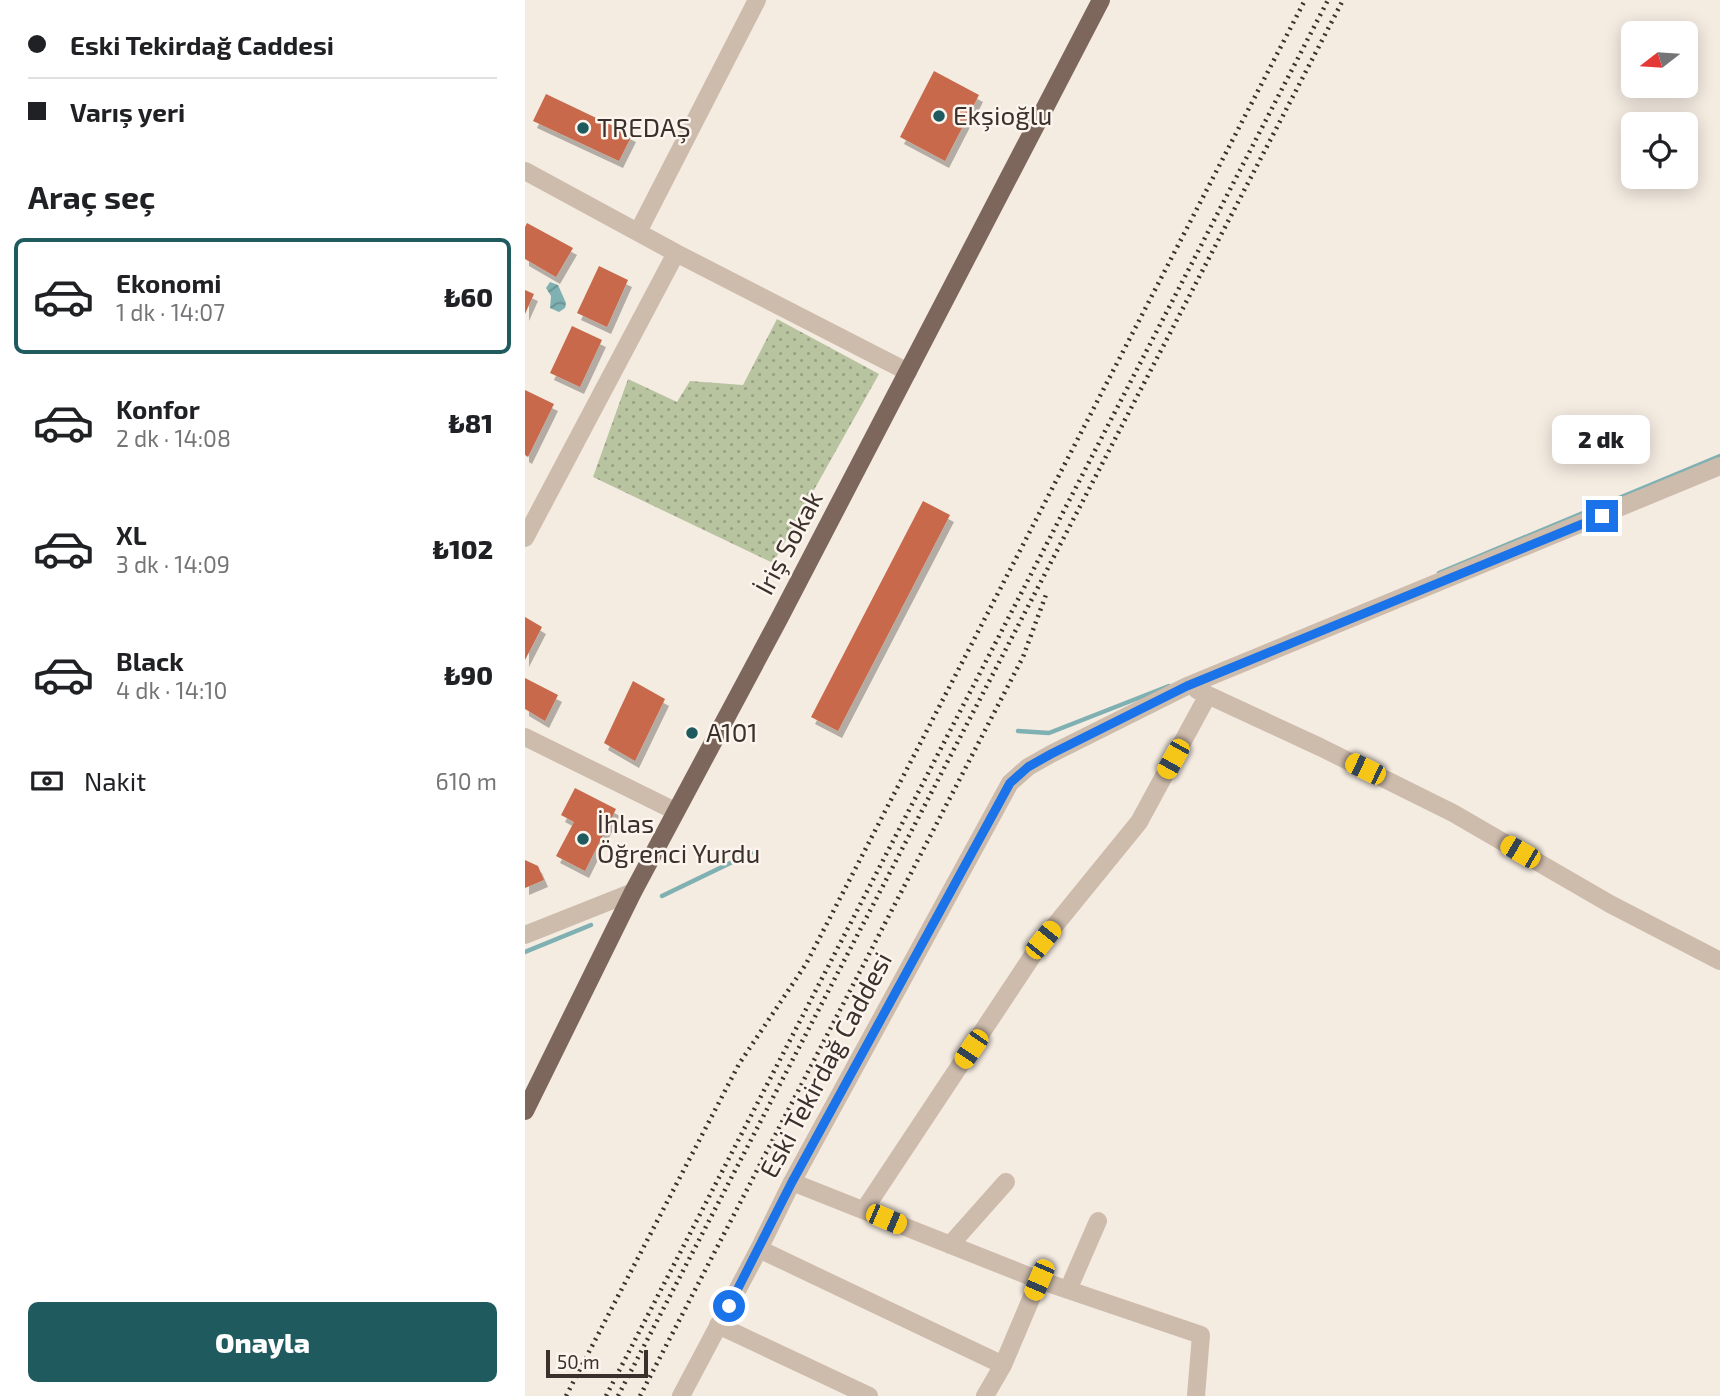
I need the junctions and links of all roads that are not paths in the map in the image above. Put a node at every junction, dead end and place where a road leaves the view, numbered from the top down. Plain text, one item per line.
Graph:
1 (757, 0) edge
2 (1101, 0) edge
3 (525, 171) edge
4 (638, 232) junction
5 (676, 253) junction
6 (908, 372) junction
7 (1720, 466) edge
8 (525, 538) edge
9 (1187, 686) junction
10 (1207, 695) junction
11 (525, 737) edge
12 (675, 811) junction
13 (632, 892) junction
14 (525, 935) edge
15 (1720, 961) edge
16 (525, 1111) edge
17 (792, 1182) junction
18 (1006, 1182) dead end
19 (864, 1210) junction
20 (1098, 1221) dead end
21 (950, 1245) junction
22 (759, 1249) junction
23 (1039, 1280) junction
24 (1068, 1290) junction
25 (718, 1325) junction
26 (1003, 1365) junction
27 (988, 1395) edge
28 (681, 1396) edge
29 (869, 1396) edge
30 (1196, 1396) edge

1 - 4 street
2 - 6 main road, İriş Sokak
3 - 4 street
4 - 5 street
5 - 6 street
5 - 8 street
6 - 12 main road, İriş Sokak
7 - 9 street
9 - 10 street
9 - 17 street, Eski Tekirdağ Caddesi
10 - 15 street
10 - 19 street
11 - 12 street
12 - 13 main road, İriş Sokak
13 - 14 street
13 - 16 main road, İriş Sokak
17 - 19 street
17 - 22 street, Eski Tekirdağ Caddesi
18 - 21 street
19 - 21 street
20 - 24 street
21 - 23 street
22 - 25 street, Eski Tekirdağ Caddesi
22 - 26 street
23 - 24 street
23 - 26 street
24 - 30 street
25 - 28 street, Eski Tekirdağ Caddesi
25 - 29 street
26 - 27 street

